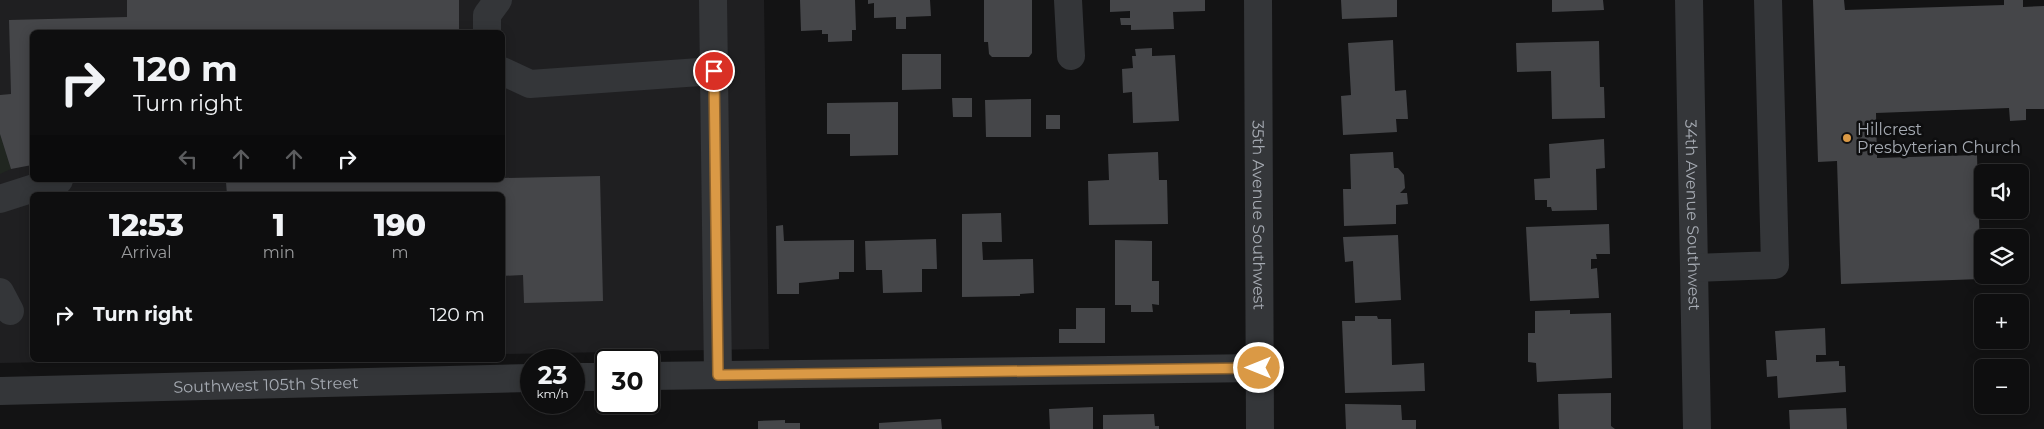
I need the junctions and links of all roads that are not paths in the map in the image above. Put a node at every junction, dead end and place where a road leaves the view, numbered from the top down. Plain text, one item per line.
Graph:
1 (498, 0) edge
2 (713, 0) edge
3 (1068, 0) edge
4 (1258, 0) edge
5 (1690, 0) edge
6 (1768, 0) edge
7 (487, 30) edge
8 (1071, 56) dead end
9 (714, 71) junction
10 (505, 72) edge
11 (53, 182) edge
12 (0, 199) edge
13 (1694, 268) junction
14 (1259, 368) junction
15 (718, 375) junction
16 (660, 376) edge
17 (520, 378) edge
18 (0, 391) edge
19 (1260, 429) edge
20 (1697, 429) edge

1 - 7 street
2 - 9 street
3 - 8 street
4 - 14 street, 35th Avenue Southwest
5 - 13 street, 34th Avenue Southwest
6 - 13 street
9 - 10 street
9 - 15 street
11 - 12 street
13 - 20 street, 34th Avenue Southwest
14 - 15 street
14 - 19 street, 35th Avenue Southwest
15 - 16 street
17 - 18 street, Southwest 105th Street

